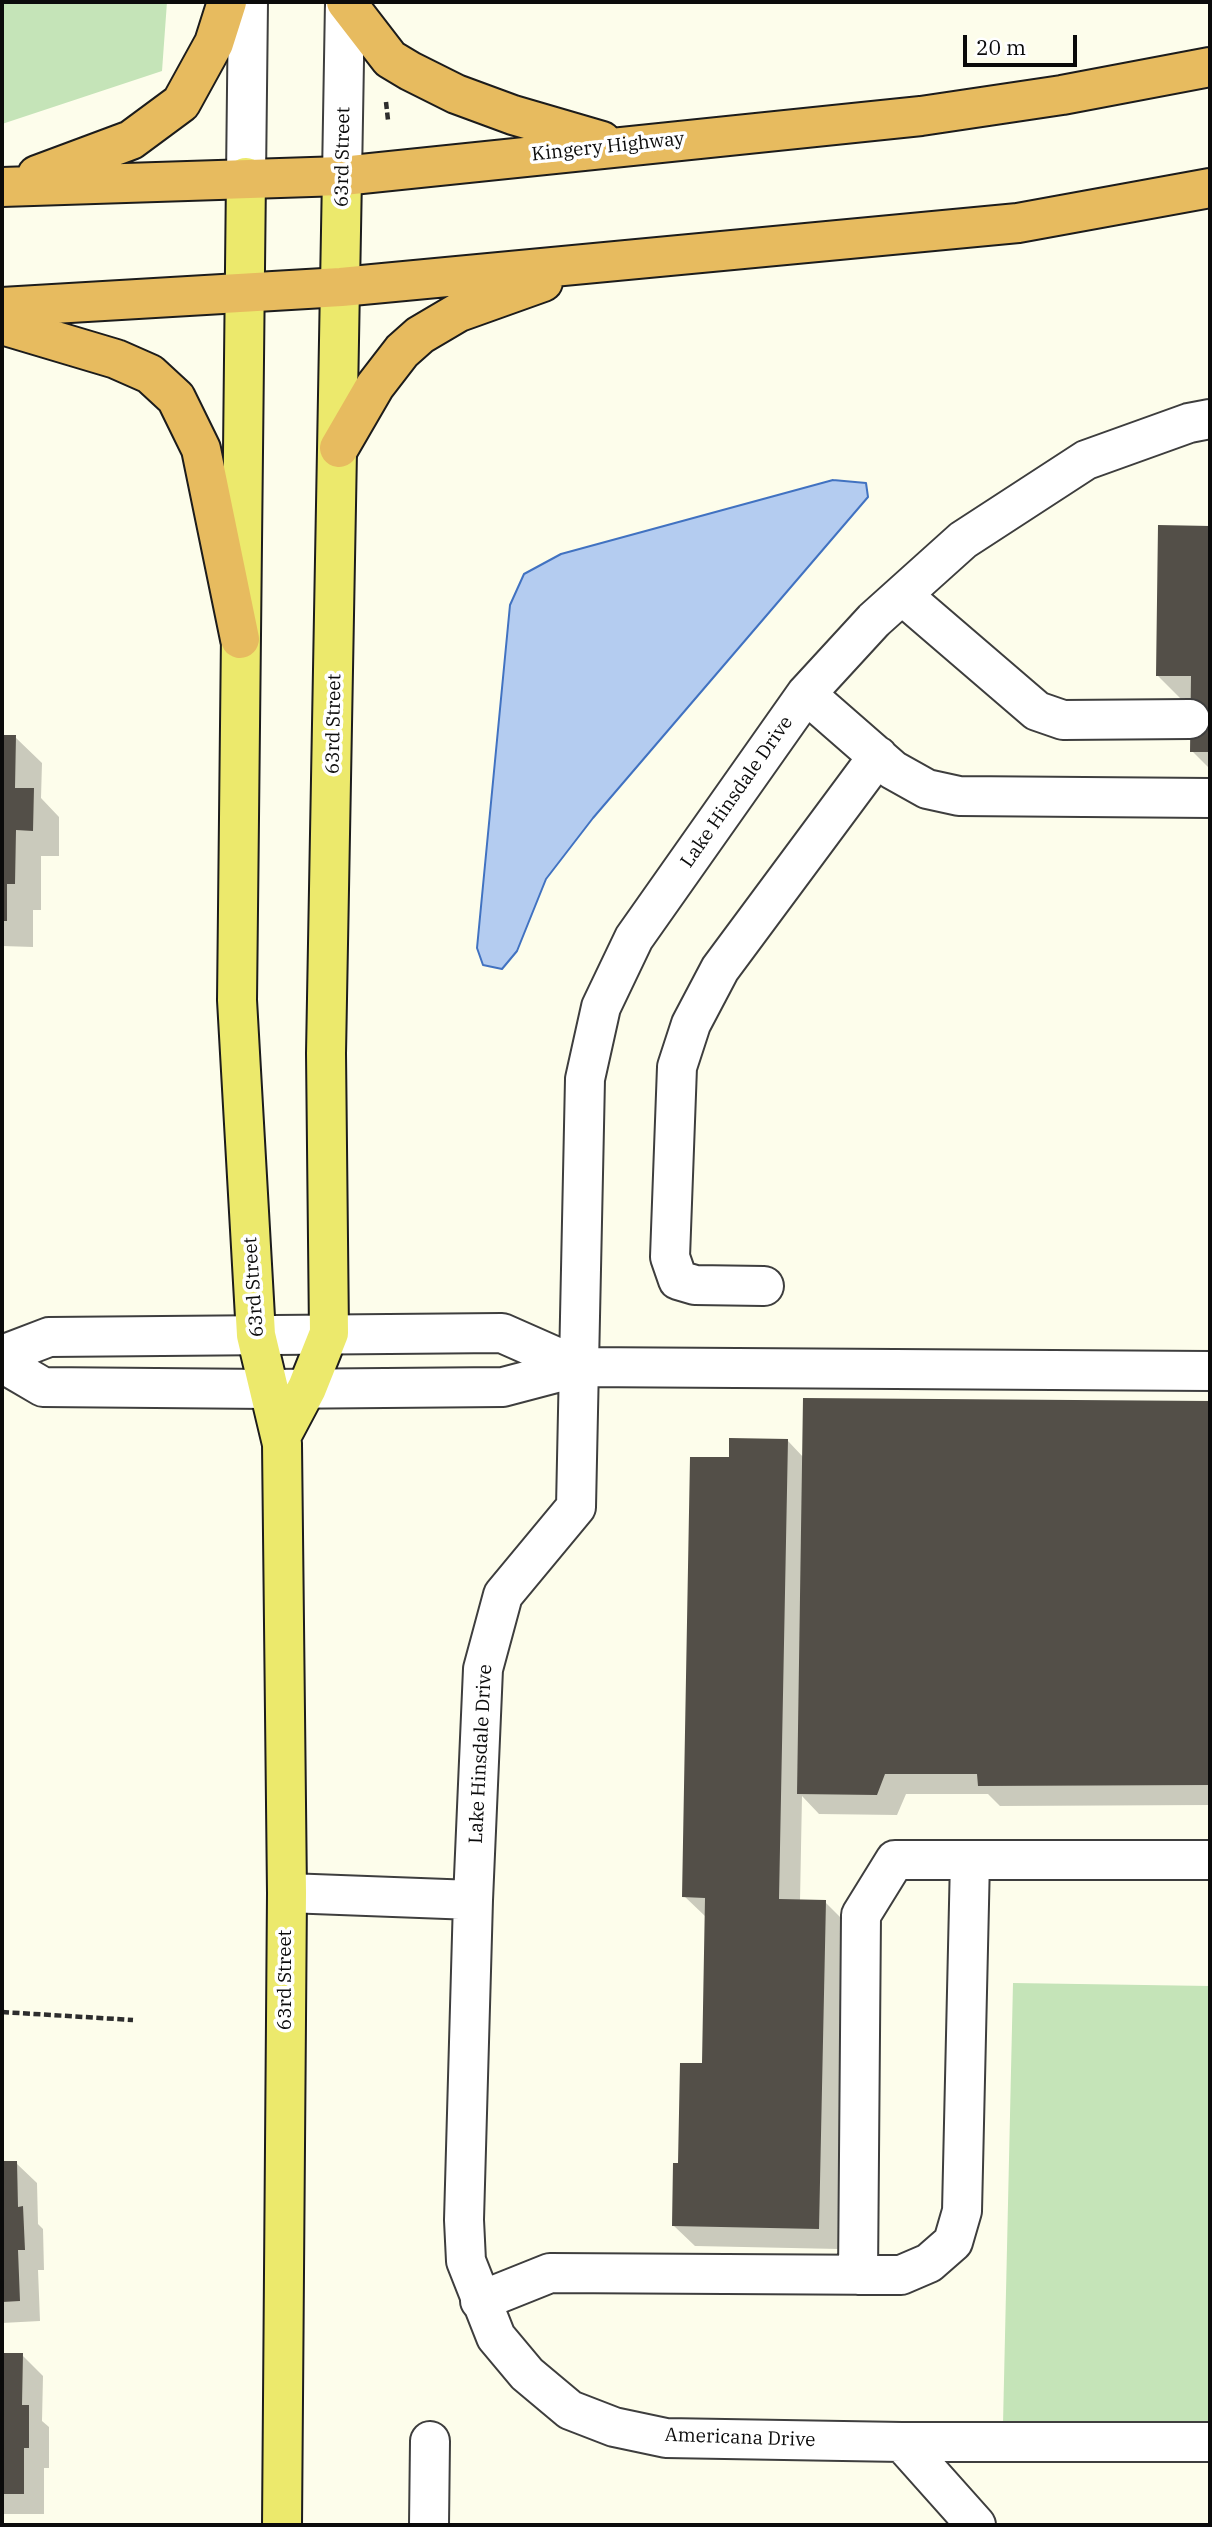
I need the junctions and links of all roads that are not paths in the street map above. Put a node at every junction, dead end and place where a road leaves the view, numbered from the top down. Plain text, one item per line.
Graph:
1 (227, 2) edge
2 (248, 2) edge
3 (345, 2) edge
4 (1210, 67) edge
5 (617, 146) junction
6 (342, 176) junction
7 (246, 177) junction
8 (4, 187) edge
9 (1210, 188) edge
10 (601, 262) junction
11 (341, 287) junction
12 (245, 293) junction
13 (2, 307) edge
14 (2, 325) edge
15 (1210, 419) edge
16 (339, 448) junction
17 (902, 595) junction
18 (240, 639) junction
19 (806, 694) junction
20 (1190, 719) dead end
21 (878, 756) junction
22 (1210, 798) edge
23 (764, 1286) dead end
24 (329, 1333) junction
25 (256, 1335) junction
26 (2, 1355) edge
27 (2, 1363) edge
28 (579, 1367) junction
29 (1210, 1371) edge
30 (307, 1388) junction
31 (268, 1389) junction
32 (282, 1435) junction
33 (970, 1860) junction
34 (1210, 1860) edge
35 (287, 1893) junction
36 (473, 1900) junction
37 (858, 2275) junction
38 (480, 2301) junction
39 (430, 2441) dead end
40 (902, 2442) junction
41 (1210, 2442) edge
42 (282, 2525) edge
43 (429, 2525) edge
44 (976, 2525) edge

1 - 8 highway
2 - 7 street, 63rd Street
3 - 5 highway
3 - 6 street, 63rd Street
4 - 5 highway, Kingery Highway
5 - 6 highway, Kingery Highway
6 - 7 highway, Kingery Highway
6 - 11 main road, 63rd Street
7 - 8 highway, Kingery Highway
7 - 12 main road, 63rd Street
9 - 10 highway
10 - 11 highway
10 - 16 highway
11 - 12 highway
11 - 16 main road, 63rd Street
12 - 13 highway
12 - 18 main road, 63rd Street
14 - 18 highway
15 - 17 street, Lake Hinsdale Drive
16 - 24 main road, 63rd Street
17 - 19 street, Lake Hinsdale Drive
17 - 20 street
18 - 25 main road, 63rd Street
19 - 21 street
19 - 28 street, Lake Hinsdale Drive
21 - 22 street
21 - 23 street
24 - 25 street
24 - 28 street
24 - 30 main road, 63rd Street
25 - 26 street
25 - 31 main road, 63rd Street
27 - 31 street
28 - 29 street
28 - 30 street
28 - 36 street, Lake Hinsdale Drive
30 - 31 street
30 - 32 main road, 63rd Street
31 - 32 main road, 63rd Street
32 - 35 main road, 63rd Street
33 - 34 street
33 - 37 street
33 - 37 street
35 - 36 street
35 - 42 main road, 63rd Street
36 - 38 street, Americana Drive
37 - 38 street
38 - 40 street, Americana Drive
39 - 43 street
40 - 41 street, Americana Drive
40 - 44 street

